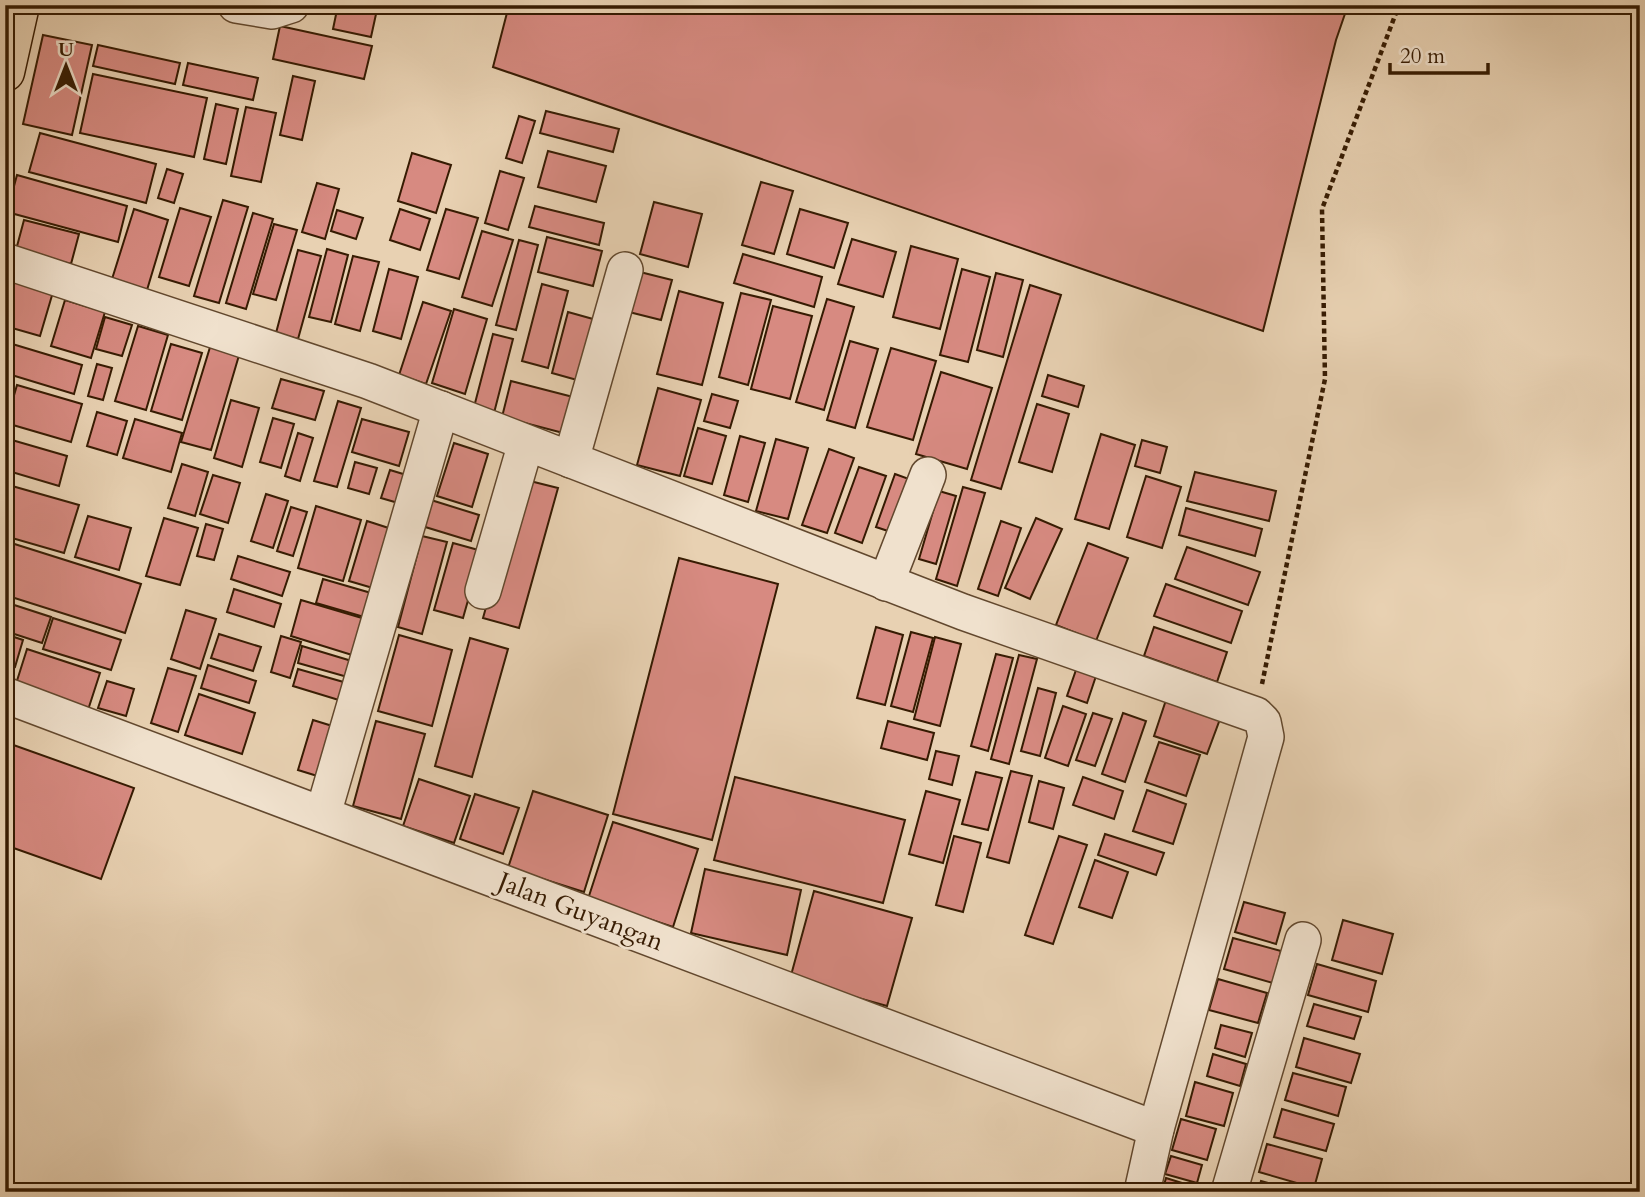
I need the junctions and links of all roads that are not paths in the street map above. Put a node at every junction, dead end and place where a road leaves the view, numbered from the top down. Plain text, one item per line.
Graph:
1 (20, 5) edge
2 (236, 5) edge
3 (291, 5) edge
4 (5, 72) edge
5 (5, 261) edge
6 (625, 270) dead end
7 (441, 409) junction
8 (526, 443) junction
9 (570, 460) junction
10 (928, 475) dead end
11 (886, 583) junction
12 (483, 591) dead end
13 (5, 695) edge
14 (323, 814) junction
15 (1303, 940) dead end
16 (1156, 1129) junction
17 (1142, 1192) edge
18 (1229, 1192) edge

1 - 4 highway
2 - 3 street
5 - 7 street
6 - 9 street
7 - 8 street
7 - 14 street
8 - 9 street
8 - 12 street
9 - 11 street
10 - 11 street
11 - 16 street
13 - 14 street, Jalan Guyangan
14 - 16 street, Jalan Guyangan
15 - 18 street
16 - 17 street

